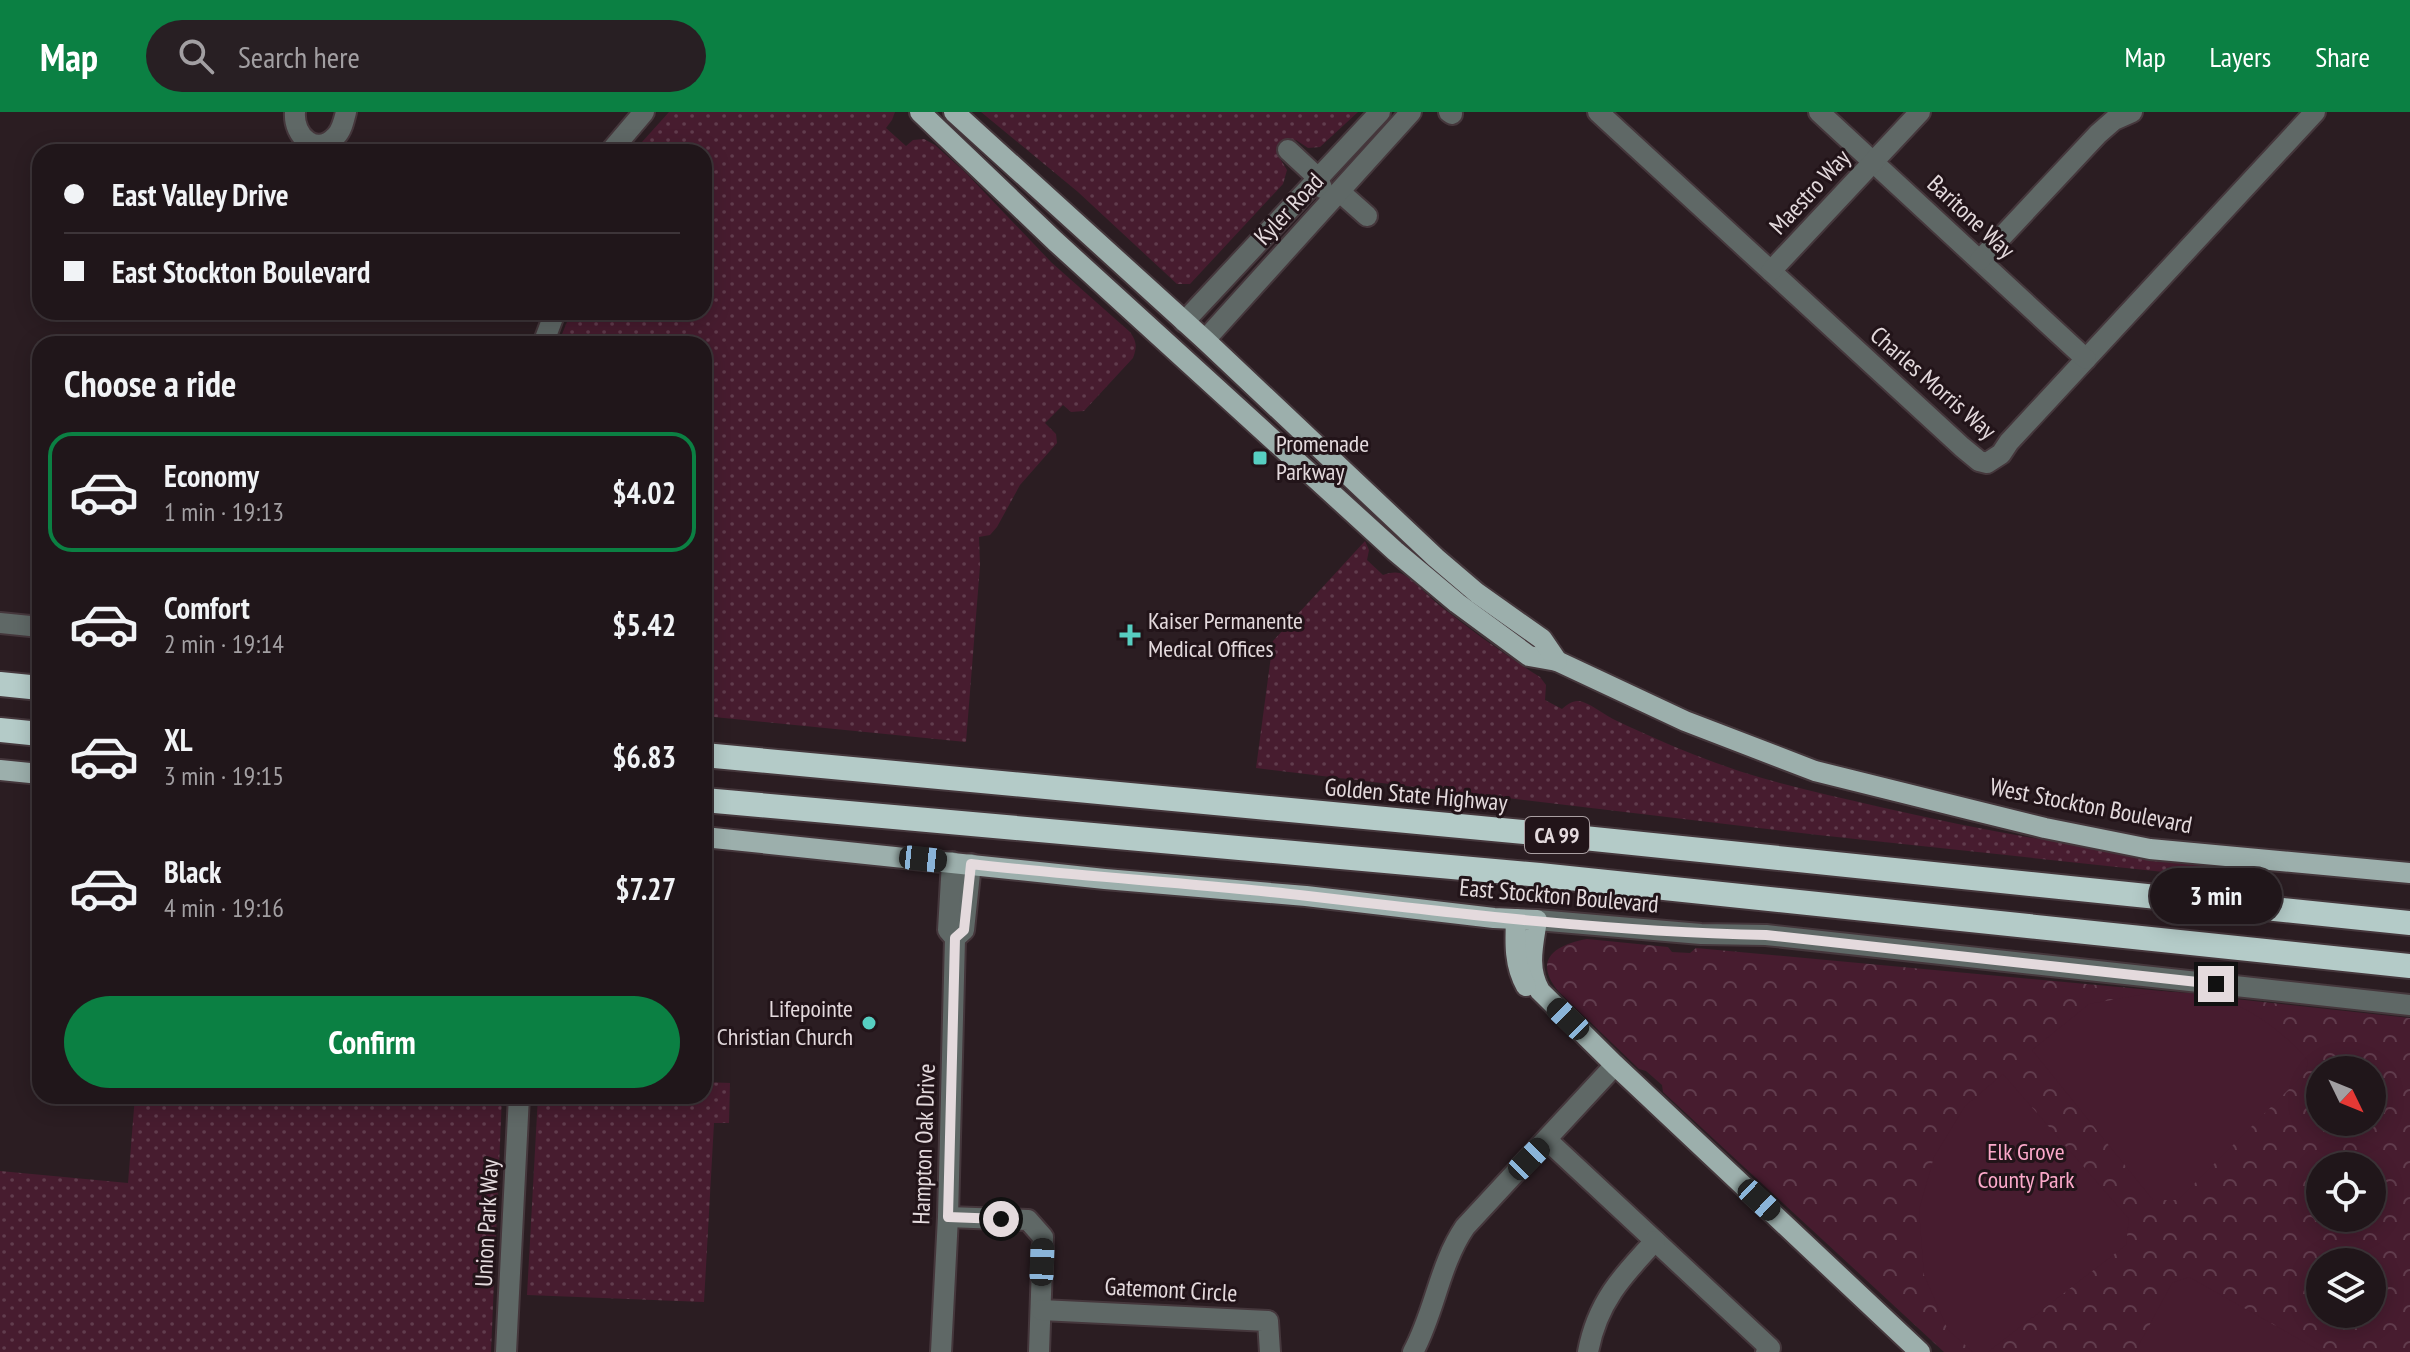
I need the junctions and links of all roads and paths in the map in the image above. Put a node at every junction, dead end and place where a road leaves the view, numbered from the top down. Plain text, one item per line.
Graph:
1 (295, 112) edge
2 (346, 112) edge
3 (644, 112) edge
4 (920, 112) edge
5 (930, 112) edge
6 (954, 112) edge
7 (1380, 112) edge
8 (1411, 112) edge
9 (1598, 112) edge
10 (1819, 112) edge
11 (1920, 112) edge
12 (2132, 112) edge
13 (2315, 112) edge
14 (617, 144) edge
15 (1288, 150) dead end
16 (1873, 162) junction
17 (1317, 177) junction
18 (1035, 185) junction
19 (1340, 192) junction
20 (1367, 216) dead end
21 (1980, 260) junction
22 (1771, 271) junction
23 (1251, 289) junction
24 (1184, 322) junction
25 (1205, 340) junction
26 (2086, 359) junction
27 (1323, 486) junction
28 (1406, 529) junction
29 (1395, 551) junction
30 (1477, 593) junction
31 (0, 623) edge
32 (32, 626) edge
33 (1557, 661) junction
34 (0, 684) edge
35 (32, 687) edge
36 (0, 730) edge
37 (32, 733) edge
38 (712, 756) edge
39 (0, 770) edge
40 (32, 773) edge
41 (712, 801) edge
42 (712, 838) edge
43 (961, 863) junction
44 (2410, 873) edge
45 (1527, 920) junction
46 (2410, 923) edge
47 (2410, 966) edge
48 (2410, 1005) edge
49 (1615, 1065) junction
50 (519, 1104) edge
51 (1547, 1140) junction
52 (948, 1217) junction
53 (1655, 1241) junction
54 (1041, 1310) junction
55 (506, 1352) edge
56 (941, 1352) edge
57 (1039, 1352) edge
58 (1270, 1352) edge
59 (1413, 1352) edge
60 (1588, 1352) edge
61 (1766, 1352) edge
62 (1920, 1352) edge

1 - 2 street
3 - 14 street
4 - 27 main road
5 - 18 main road
6 - 18 main road
7 - 17 street, Kyler Road
8 - 19 street, Kyler Road
9 - 22 street, Charles Morris Way
10 - 16 street, Baritone Way
11 - 16 street, Maestro Way
12 - 21 street
13 - 26 street, Charles Morris Way
15 - 17 street
16 - 21 street, Baritone Way
16 - 22 street, Maestro Way
17 - 23 street
17 - 24 street, Kyler Road
18 - 24 main road
19 - 20 street
19 - 23 street, Kyler Road
21 - 26 street, Baritone Way
22 - 26 street, Charles Morris Way
23 - 25 street, Kyler Road
24 - 25 main road
25 - 28 main road
27 - 28 main road
27 - 29 main road
28 - 30 main road
29 - 30 main road
29 - 33 main road
30 - 33 main road
31 - 32 street
33 - 44 main road, West Stockton Boulevard
34 - 35 highway
36 - 37 highway
38 - 46 highway, Golden State Highway / CA 99
39 - 40 main road
41 - 47 highway, CA 99
42 - 43 main road, East Stockton Boulevard
43 - 45 main road, East Stockton Boulevard
43 - 52 street, Hampton Oak Drive
45 - 48 street, East Stockton Boulevard
45 - 49 main road
49 - 51 street
49 - 62 main road
50 - 55 street, Union Park Way
51 - 53 street
51 - 59 street
52 - 54 street
52 - 56 street, Hampton Oak Drive
53 - 60 street
53 - 61 street
54 - 57 street
54 - 58 street, Gatemont Circle

